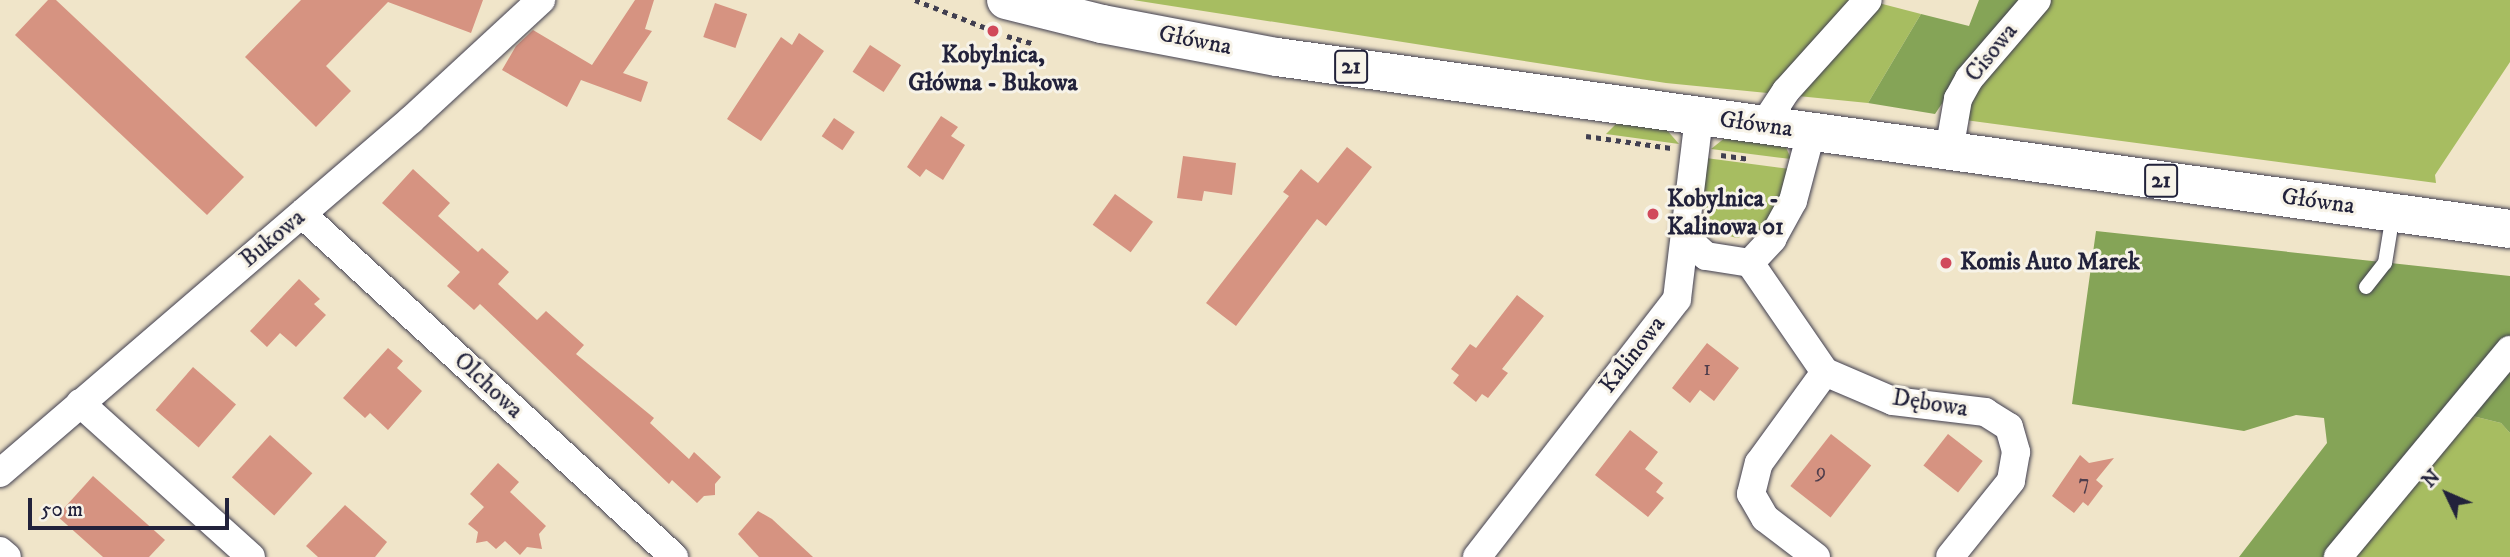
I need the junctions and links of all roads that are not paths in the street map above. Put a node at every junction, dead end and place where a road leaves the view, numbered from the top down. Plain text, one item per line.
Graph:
1 (541, 0) edge
2 (1006, 0) edge
3 (1868, 0) edge
4 (2037, 0) edge
5 (1699, 117) junction
6 (1763, 126) junction
7 (1811, 133) junction
8 (1949, 151) junction
9 (2393, 213) junction
10 (302, 214) junction
11 (2510, 229) edge
12 (1686, 238) junction
13 (1750, 263) junction
14 (2366, 287) dead end
15 (2510, 350) edge
16 (1825, 372) junction
17 (80, 403) junction
18 (0, 472) edge
19 (0, 551) edge
20 (7, 557) edge
21 (251, 557) edge
22 (674, 557) edge
23 (1477, 557) edge
24 (1816, 557) edge
25 (1950, 557) edge
26 (2337, 557) edge

1 - 10 street, Bukowa
2 - 5 main road, Główna / 21
3 - 6 street
4 - 8 street, Cisowa
5 - 6 main road, Główna / 21
5 - 12 street, Kalinowa
6 - 7 main road, Główna / 21
7 - 8 main road, Główna / 21
7 - 13 street
8 - 9 main road, Główna / 21
9 - 11 main road, Główna / 21
9 - 14 lane
10 - 17 street, Bukowa
10 - 22 street, Olchowa
12 - 13 street
12 - 23 street, Kalinowa
13 - 16 street
15 - 26 street
16 - 24 street
16 - 25 street, Dębowa
17 - 18 street, Bukowa
17 - 21 street
19 - 20 street

